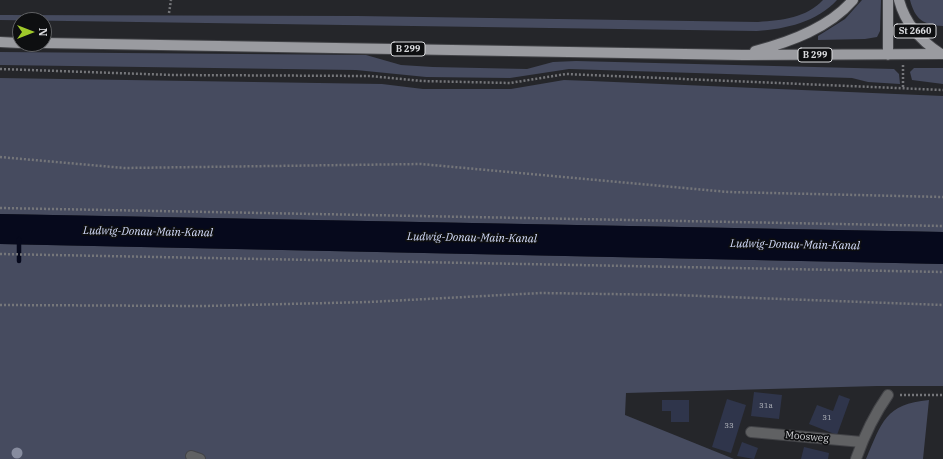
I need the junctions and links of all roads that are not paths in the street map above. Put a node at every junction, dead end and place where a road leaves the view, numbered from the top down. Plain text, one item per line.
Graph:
1 (853, 0) edge
2 (888, 0) edge
3 (899, 0) edge
4 (0, 42) edge
5 (12, 43) edge
6 (52, 43) edge
7 (942, 54) edge
8 (743, 55) junction
9 (888, 55) junction
10 (888, 395) road end
11 (751, 432) dead end
12 (862, 442) junction
13 (856, 459) edge

1 - 8 main road, B 299
2 - 9 main road, St 2660
3 - 7 main road, St 2660
4 - 5 main road
6 - 8 main road, B 299
7 - 9 main road, B 299
8 - 9 main road, B 299
10 - 12 street
11 - 12 street, Moosweg
12 - 13 street

